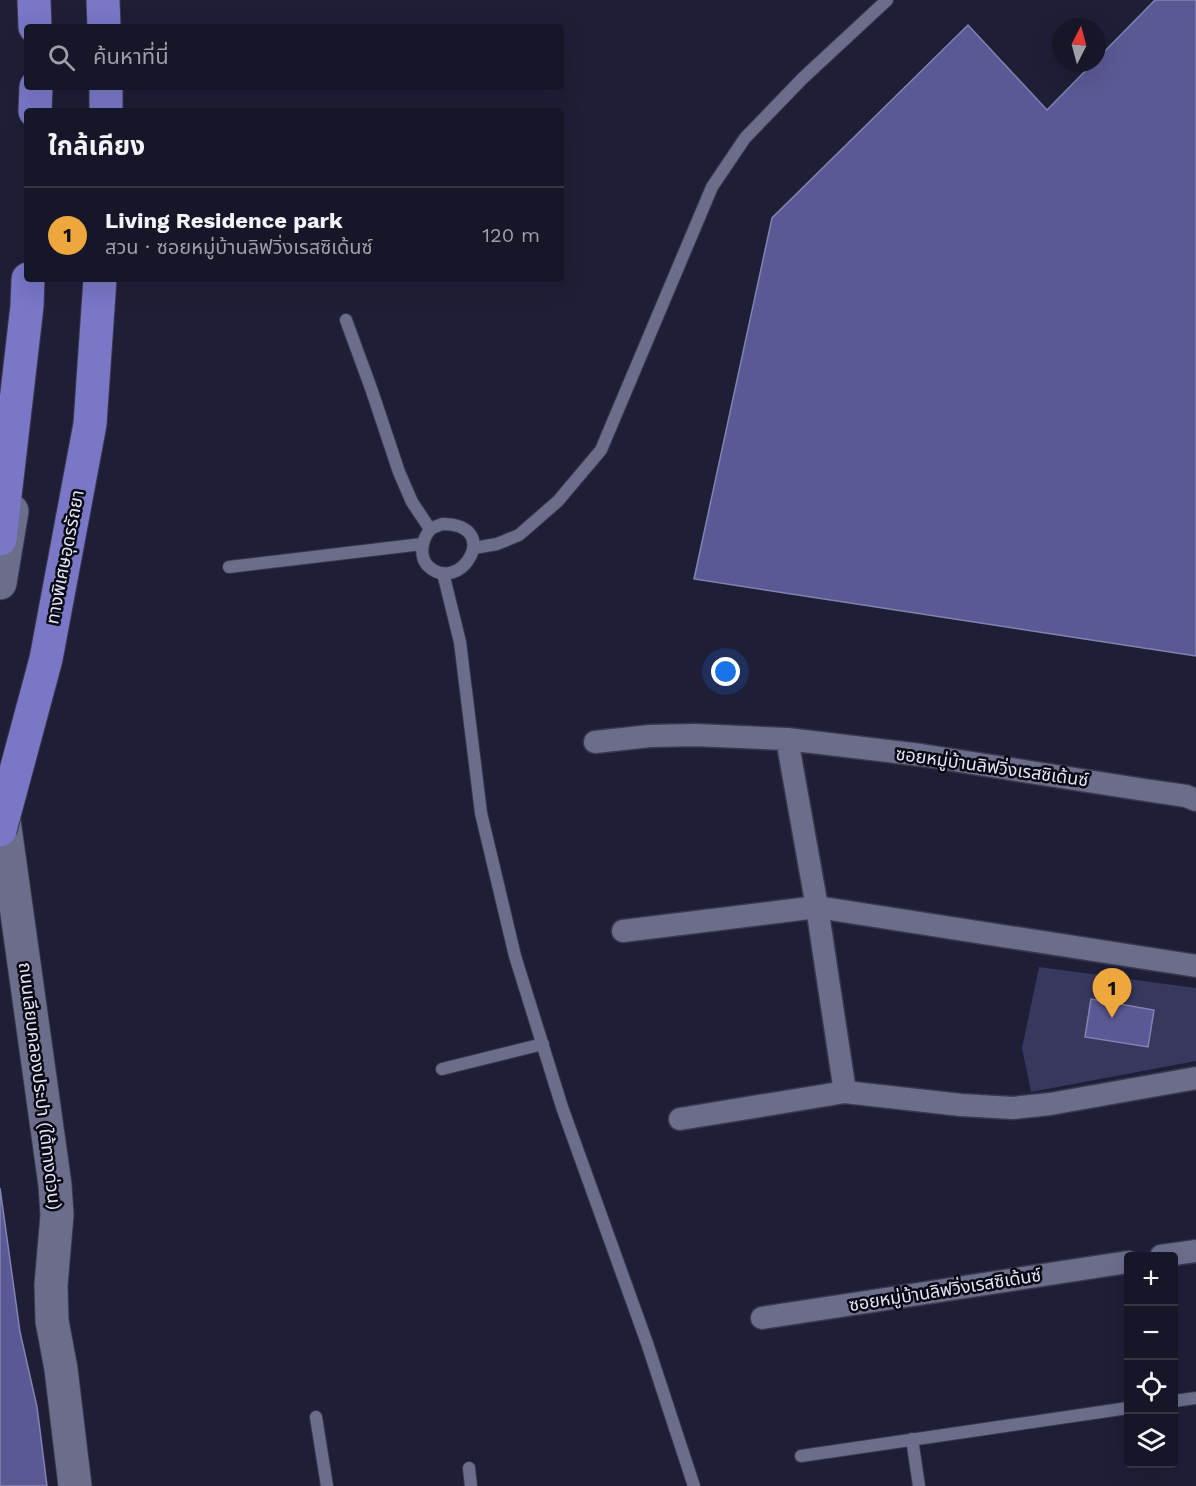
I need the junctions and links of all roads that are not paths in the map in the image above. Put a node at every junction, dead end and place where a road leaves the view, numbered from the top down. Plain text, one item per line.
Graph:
1 (34, 0) edge
2 (45, 0) edge
3 (104, 0) edge
4 (887, 0) edge
5 (34, 24) edge
6 (44, 24) edge
7 (104, 24) edge
8 (36, 90) edge
9 (43, 90) edge
10 (106, 90) edge
11 (35, 108) edge
12 (42, 108) edge
13 (106, 108) edge
14 (28, 282) edge
15 (33, 282) edge
16 (100, 282) edge
17 (346, 321) dead end
18 (430, 529) junction
19 (0, 539) edge
20 (422, 544) junction
21 (474, 548) junction
22 (229, 567) dead end
23 (443, 573) junction
24 (0, 583) edge
25 (787, 739) junction
26 (595, 742) dead end
27 (0, 794) edge
28 (1196, 800) edge
29 (0, 830) edge
30 (817, 907) junction
31 (623, 931) dead end
32 (1196, 966) edge
33 (543, 1044) junction
34 (442, 1069) dead end
35 (1196, 1078) edge
36 (845, 1092) junction
37 (680, 1119) dead end
38 (1196, 1251) edge
39 (1178, 1254) edge
40 (1124, 1263) edge
41 (762, 1318) dead end
42 (1196, 1398) edge
43 (1178, 1400) edge
44 (1124, 1409) edge
45 (316, 1417) dead end
46 (912, 1439) junction
47 (801, 1456) dead end
48 (469, 1468) dead end
49 (75, 1486) edge
50 (327, 1486) edge
51 (471, 1486) edge
52 (694, 1486) edge
53 (919, 1486) edge

1 - 5 highway
2 - 6 street
3 - 7 highway
4 - 21 lane
8 - 11 highway
9 - 12 street
10 - 13 highway
14 - 19 highway
15 - 24 street
16 - 29 highway, ทางพิเศษอุดรรัถยา, bridge
17 - 18 lane
18 - 20 lane
18 - 21 lane
20 - 22 lane
20 - 23 lane
21 - 23 lane
23 - 33 lane
25 - 26 street, ซอยหมู่บ้านลิฟวิ่งเรสซิเด้นซ์
25 - 28 street, ซอยหมู่บ้านลิฟวิ่งเรสซิเด้นซ์
25 - 30 street
27 - 49 street, ถนนเลียบคลองประปา (ใต้ทางด่วน)
30 - 31 street
30 - 32 street
30 - 36 street
33 - 34 lane
33 - 52 lane
35 - 36 street
36 - 37 street
38 - 39 street
40 - 41 street, ซอยหมู่บ้านลิฟวิ่งเรสซิเด้นซ์
42 - 43 lane
44 - 46 lane
45 - 50 lane
46 - 47 lane
46 - 53 lane
48 - 51 lane

